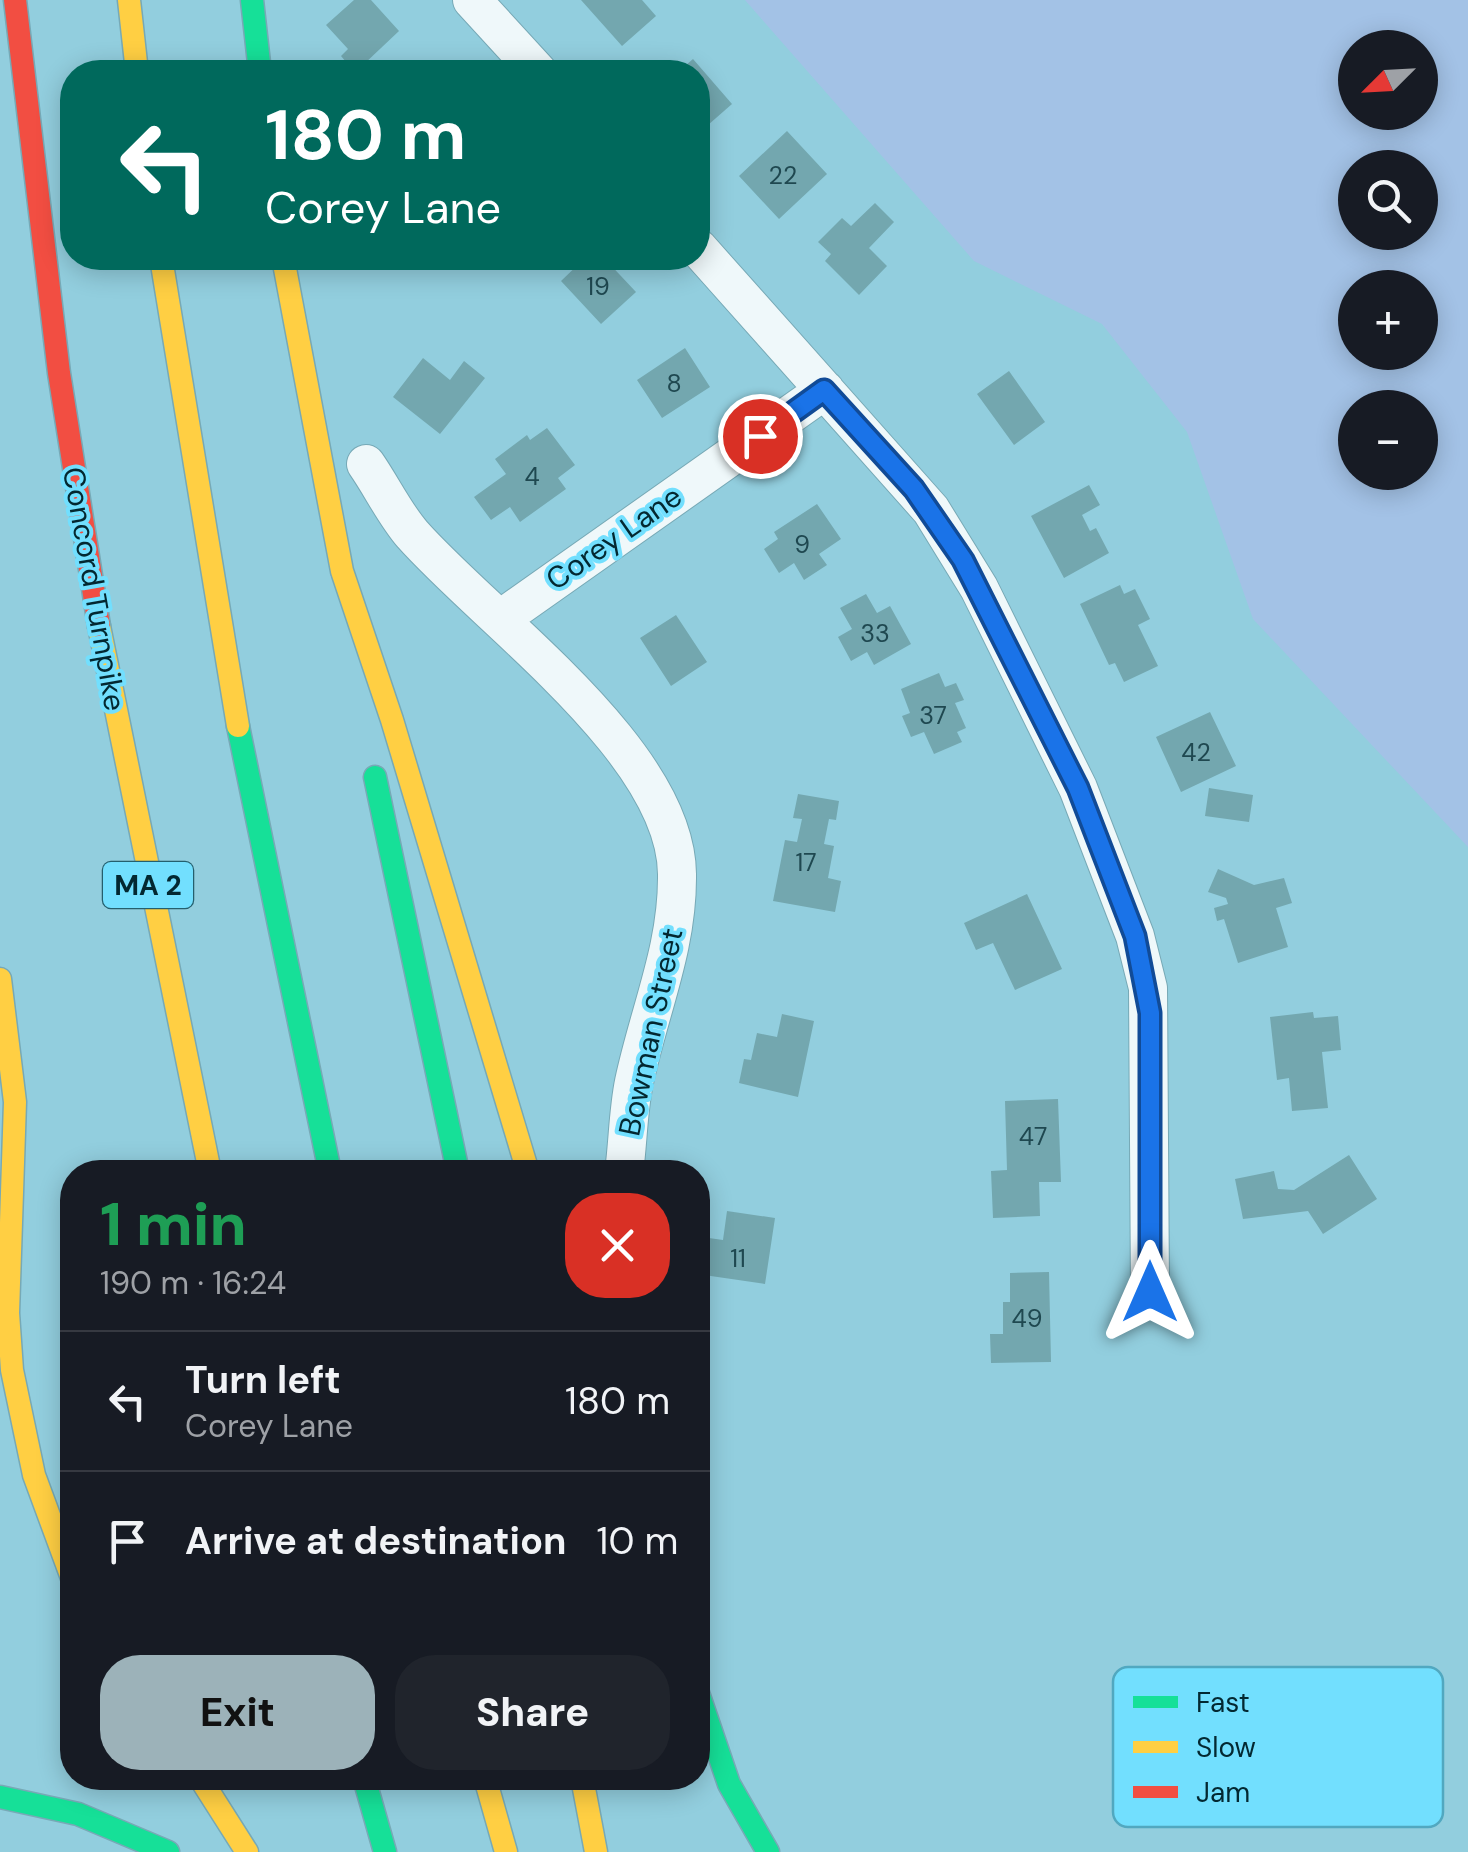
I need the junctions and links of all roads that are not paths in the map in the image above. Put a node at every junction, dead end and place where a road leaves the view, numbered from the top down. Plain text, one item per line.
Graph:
1 (15, 0) edge
2 (129, 0) edge
3 (252, 0) edge
4 (472, 0) edge
5 (136, 60) edge
6 (259, 60) edge
7 (527, 60) edge
8 (710, 262) edge
9 (163, 270) edge
10 (286, 270) edge
11 (824, 390) junction
12 (366, 464) dead end
13 (342, 572) junction
14 (502, 618) junction
15 (357, 693) dead end
16 (369, 751) dead end
17 (0, 979) edge
18 (208, 1160) edge
19 (328, 1160) edge
20 (455, 1160) edge
21 (524, 1160) edge
22 (625, 1160) edge
23 (1150, 1292) dead end
24 (4, 1300) edge
25 (60, 1544) edge
26 (710, 1728) edge
27 (208, 1790) edge
28 (367, 1790) edge
29 (488, 1790) edge
30 (584, 1790) edge
31 (0, 1797) edge
32 (168, 1852) edge
33 (247, 1852) edge
34 (384, 1852) edge
35 (506, 1852) edge
36 (596, 1852) edge
37 (768, 1852) edge

1 - 18 main road, Concord Turnpike / MA 2
2 - 5 main road
3 - 6 main road
4 - 7 street
8 - 11 street
9 - 19 main road
10 - 13 main road
11 - 14 street, Corey Lane
11 - 23 street
12 - 14 street, Bowman Street
13 - 15 main road
13 - 21 main road
14 - 22 street, Bowman Street
16 - 20 main road
17 - 24 main road
24 - 25 main road
26 - 37 main road
27 - 33 main road
28 - 34 main road
29 - 35 main road
30 - 36 main road
31 - 32 main road

